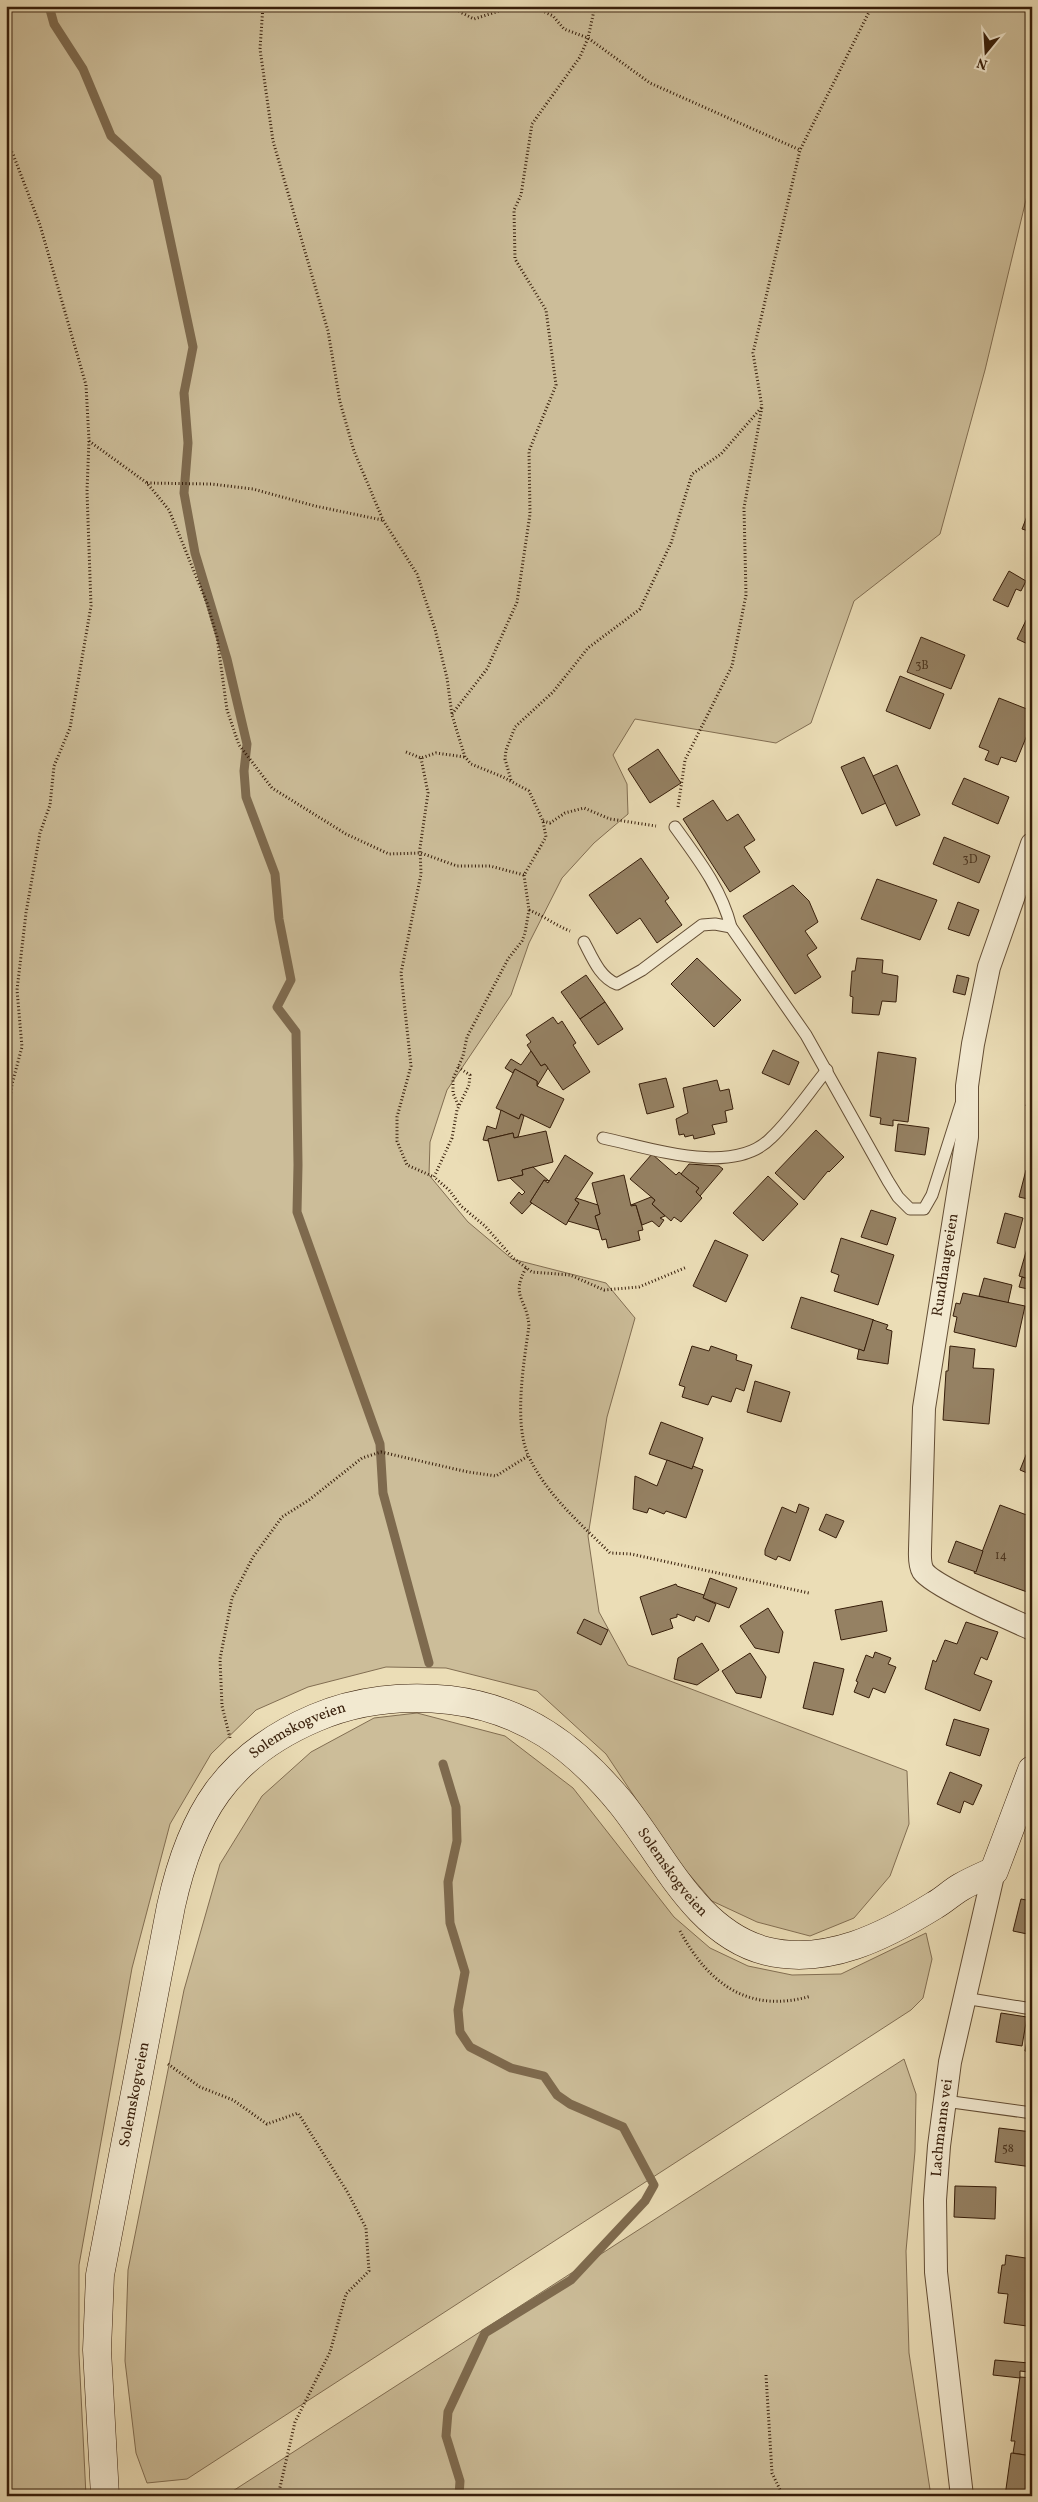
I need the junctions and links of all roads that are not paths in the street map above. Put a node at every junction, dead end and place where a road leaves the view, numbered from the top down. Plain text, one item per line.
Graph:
1 (675, 827) road end
2 (1032, 844) edge
3 (730, 927) junction
4 (584, 942) road end
5 (827, 1070) junction
6 (967, 1086) junction
7 (603, 1138) dead end
8 (1032, 1629) edge
9 (1032, 1770) edge
10 (994, 1871) junction
11 (964, 1998) junction
12 (1032, 2009) edge
13 (945, 2101) junction
14 (1032, 2113) edge
15 (105, 2496) edge
16 (962, 2496) edge

1 - 3 lane
2 - 6 street, Rundhaugveien
3 - 4 lane
3 - 5 lane
5 - 6 lane
5 - 7 lane
6 - 8 street, Rundhaugveien
9 - 10 street, Lachmanns vei
10 - 11 street, Lachmanns vei
10 - 15 street, Solemskogveien
11 - 12 lane
11 - 13 street, Lachmanns vei
13 - 14 lane
13 - 16 street, Lachmanns vei

